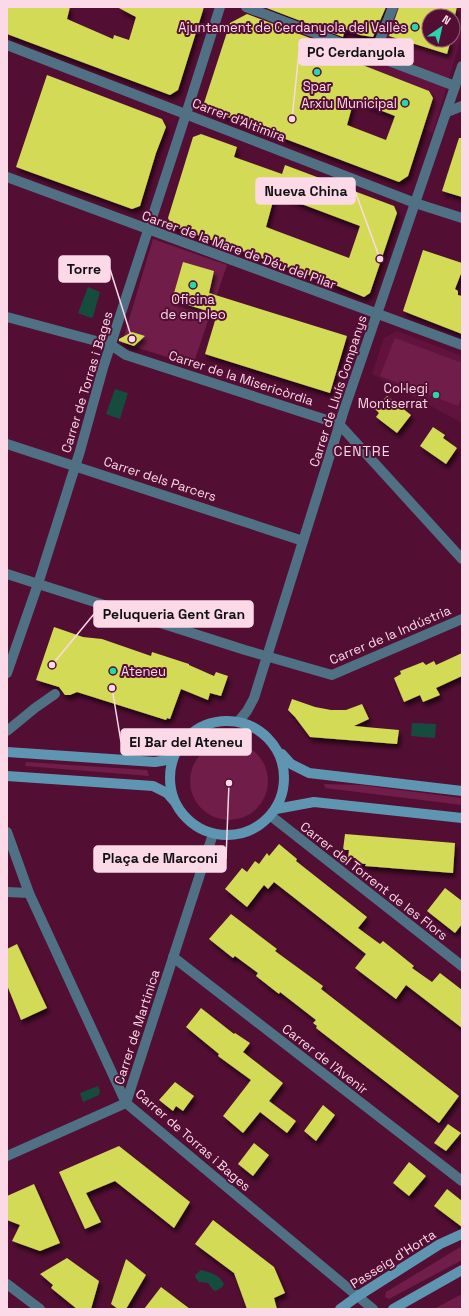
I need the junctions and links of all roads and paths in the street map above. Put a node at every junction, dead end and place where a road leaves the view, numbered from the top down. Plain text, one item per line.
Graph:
1 (220, 7) edge
2 (246, 7) edge
3 (393, 7) edge
4 (7, 45) edge
5 (374, 55) junction
6 (461, 72) edge
7 (455, 86) junction
8 (462, 106) edge
9 (447, 112) junction
10 (186, 114) junction
11 (7, 177) edge
12 (415, 203) junction
13 (462, 218) edge
14 (148, 230) junction
15 (377, 314) junction
16 (7, 317) edge
17 (111, 345) junction
18 (462, 345) edge
19 (340, 424) junction
20 (7, 444) edge
21 (75, 465) junction
22 (303, 541) junction
23 (462, 559) edge
24 (7, 574) edge
25 (38, 584) junction
26 (462, 619) edge
27 (267, 657) junction
28 (7, 673) edge
29 (55, 694) dead end
30 (238, 722) junction
31 (7, 731) edge
32 (276, 749) junction
33 (177, 750) junction
34 (7, 752) edge
35 (7, 776) edge
36 (462, 791) edge
37 (174, 800) junction
38 (273, 812) junction
39 (462, 818) edge
40 (7, 832) edge
41 (214, 834) junction
42 (7, 892) edge
43 (29, 893) junction
44 (173, 957) junction
45 (462, 966) edge
46 (126, 1103) junction
47 (7, 1156) edge
48 (462, 1181) edge
49 (462, 1234) edge
50 (462, 1270) edge
51 (7, 1284) edge
52 (358, 1296) junction
53 (40, 1309) edge
54 (340, 1309) edge
55 (373, 1309) edge
56 (393, 1309) edge

1 - 10 street, Carrer de Torras i Bages
2 - 5 street
3 - 5 street
4 - 10 street, Carrer d'Altimira
5 - 7 street
6 - 7 street, Carrer de Lluís Companys
7 - 9 street, Carrer de Lluís Companys
8 - 9 street
9 - 12 street, Carrer de Lluís Companys
10 - 12 street, Carrer d'Altimira
10 - 14 street, Carrer de Torras i Bages
11 - 14 street, Carrer de la Mare de Déu del Pilar
12 - 13 street, Carrer d'Altimira
12 - 15 street, Carrer de Lluís Companys
14 - 15 street, Carrer de la Mare de Déu del Pilar
14 - 17 street, Carrer de Torras i Bages
15 - 18 street, Carrer de la Mare de Déu del Pilar
15 - 19 street, Carrer de Lluís Companys
16 - 17 street, Carrer de la Misericòrdia
17 - 19 street, Carrer de la Misericòrdia
17 - 21 street, Carrer de Torras i Bages
19 - 22 street, Carrer de Lluís Companys
19 - 23 street
20 - 21 street, Carrer dels Parcers
21 - 22 street, Carrer dels Parcers
21 - 25 street, Carrer de Torras i Bages
22 - 27 street, Carrer de Lluís Companys
24 - 25 street, Carrer de la Indústria
25 - 27 street, Carrer de la Indústria
25 - 28 street, Carrer de Torras i Bages
26 - 27 street, Carrer de la Indústria
27 - 30 street, Carrer de Lluís Companys
29 - 31 street
30 - 32 street
30 - 33 street
32 - 36 street
32 - 38 street
33 - 34 street
33 - 37 street
35 - 37 street
37 - 41 street
38 - 39 street
38 - 41 street
38 - 45 street, Carrer del Torrent de les Flors
40 - 43 street, Carrer de Torras i Bages
41 - 44 street, Carrer de Martinica
42 - 43 street
43 - 46 street, Carrer de Torras i Bages
44 - 46 street, Carrer de Martinica
44 - 48 street, Carrer de l'Avenir
46 - 47 street, Carrer de Martinica
46 - 52 street, Carrer de Torras i Bages
49 - 52 street, Passeig d'Horta
50 - 56 street
51 - 53 street
52 - 54 street, Passeig d'Horta
52 - 55 street, Carrer de Torras i Bages

